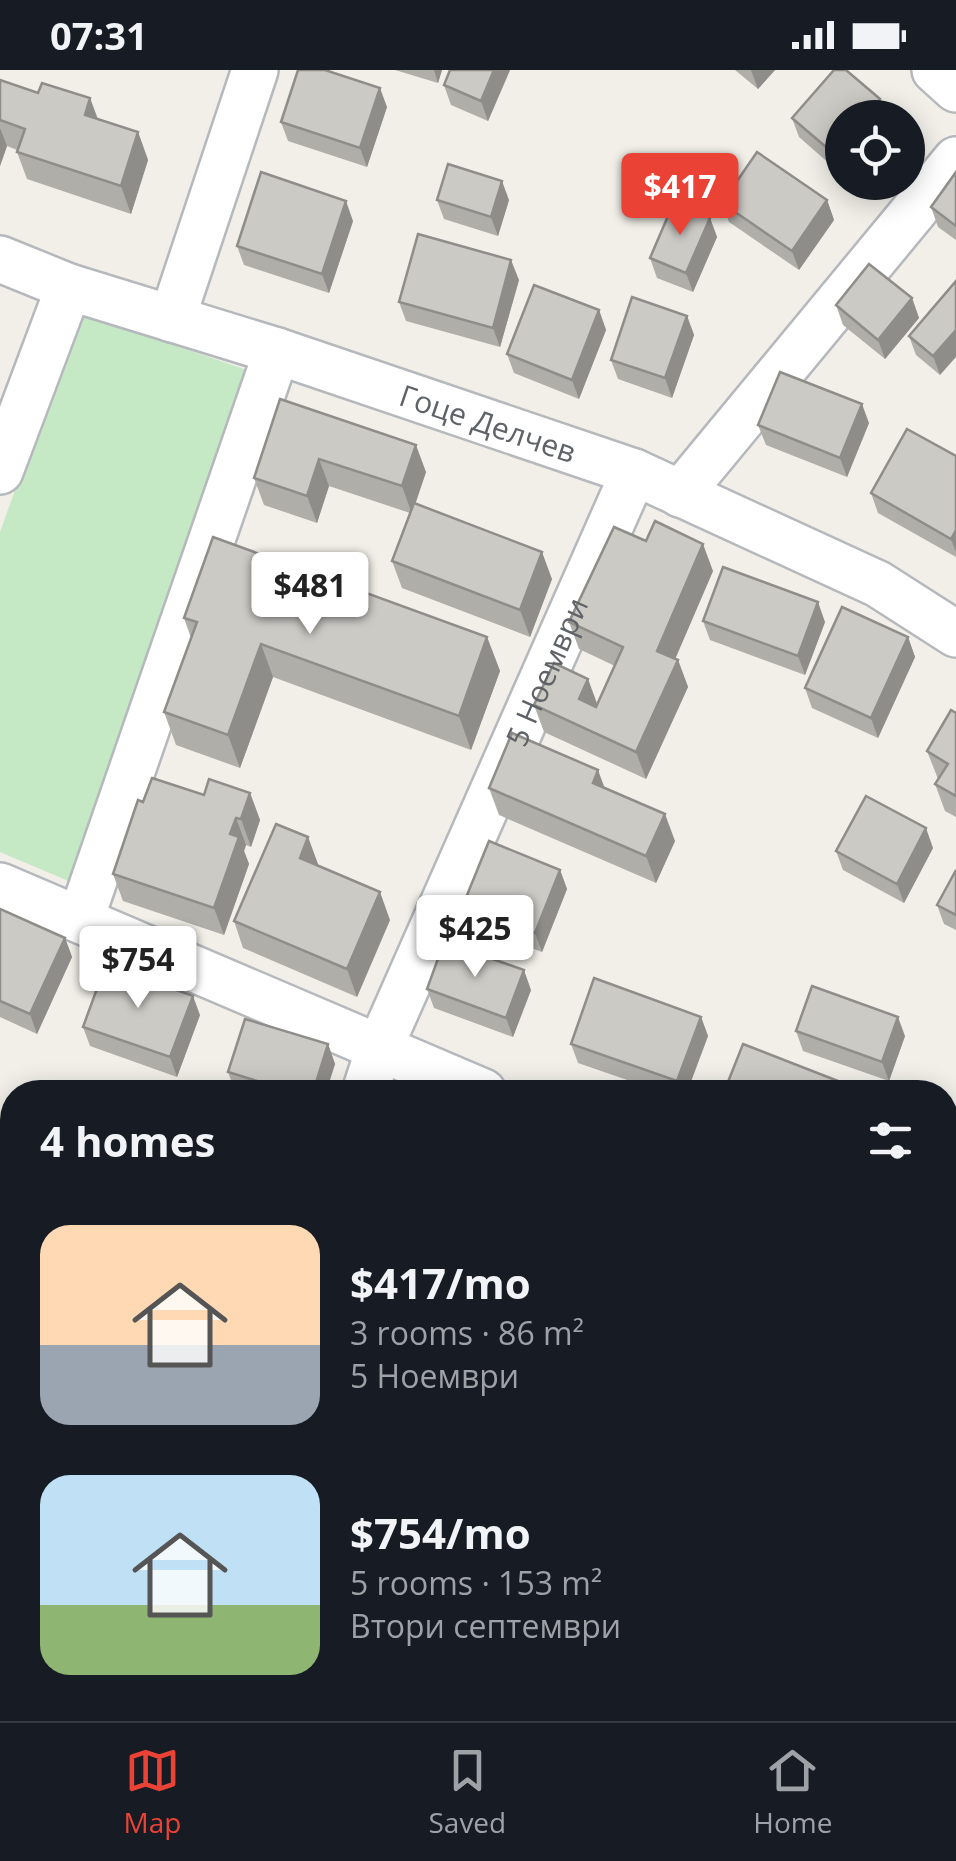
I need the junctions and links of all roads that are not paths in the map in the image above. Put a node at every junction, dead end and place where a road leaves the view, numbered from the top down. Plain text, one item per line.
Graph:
1 (254, 70) edge
2 (935, 70) edge
3 (956, 89) edge
4 (956, 160) edge
5 (0, 259) edge
6 (69, 287) junction
7 (172, 319) junction
8 (277, 351) junction
9 (0, 471) edge
10 (634, 472) junction
11 (680, 494) junction
12 (956, 634) edge
13 (0, 886) edge
14 (81, 918) junction
15 (379, 1049) junction
16 (369, 1080) edge
17 (454, 1080) edge

1 - 7 street
2 - 3 street
4 - 11 street
5 - 6 street, Гоце Делчев
6 - 7 street, Гоце Делчев
6 - 9 street
7 - 8 street, Гоце Делчев
8 - 10 street, Гоце Делчев
8 - 14 street
10 - 11 street, Гоце Делчев
10 - 15 street, 5 Ноември
11 - 12 street, Гоце Делчев
13 - 14 street
14 - 15 street
15 - 16 street, 5 Ноември
15 - 17 street

